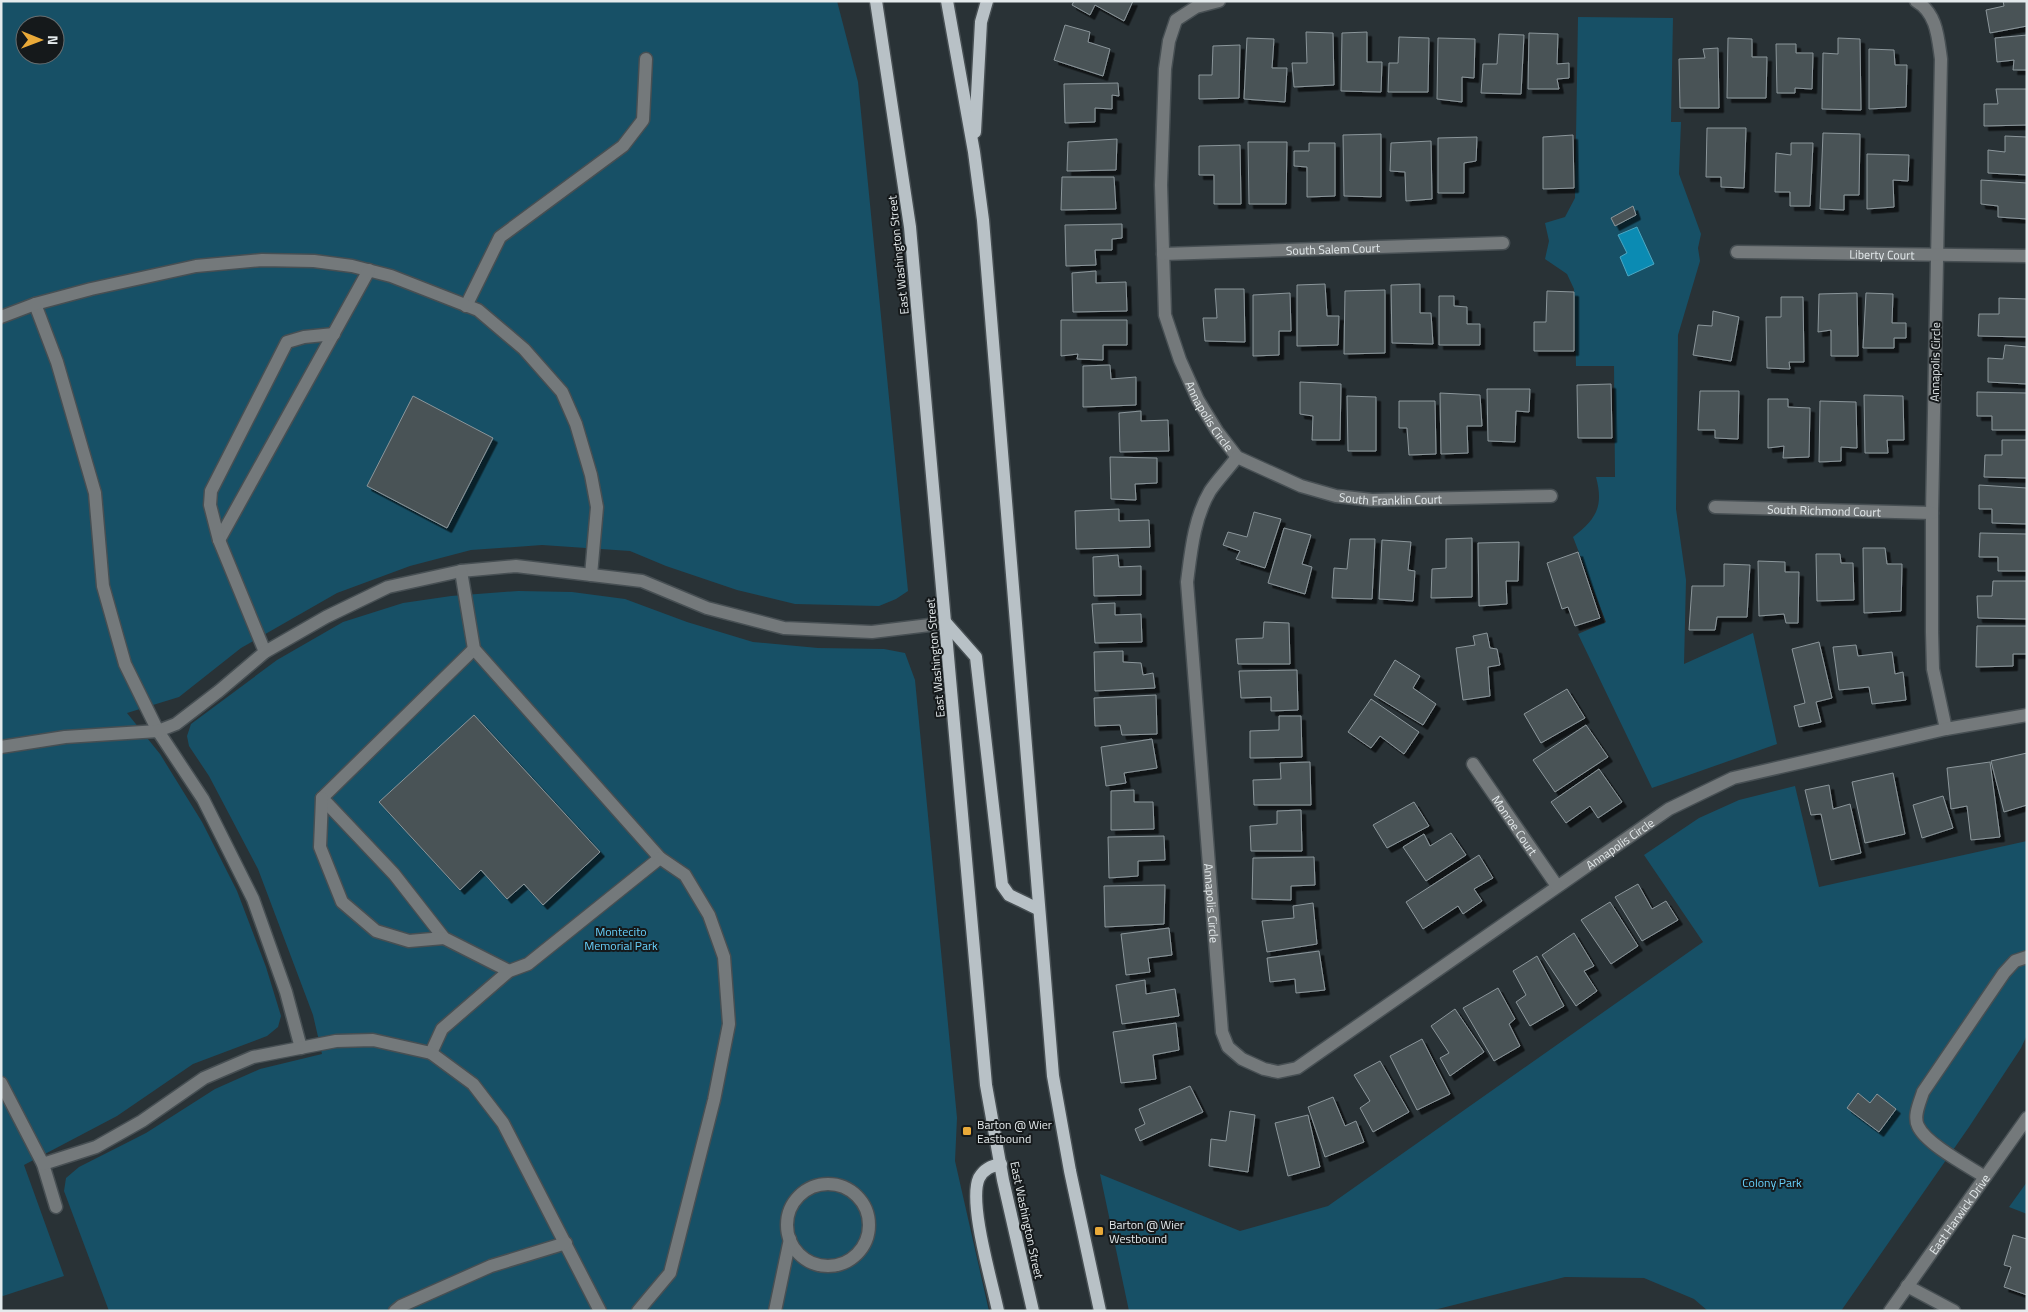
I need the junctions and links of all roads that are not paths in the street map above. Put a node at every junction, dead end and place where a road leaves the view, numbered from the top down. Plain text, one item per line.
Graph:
1 (876, 1) edge
2 (947, 1) edge
3 (986, 1) edge
4 (1219, 1) edge
5 (1916, 1) edge
6 (646, 59) dead end
7 (974, 152) junction
8 (1503, 243) dead end
9 (1736, 252) dead end
10 (1163, 254) junction
11 (1938, 255) junction
12 (2027, 256) edge
13 (369, 270) junction
14 (35, 304) junction
15 (466, 306) junction
16 (1, 318) edge
17 (334, 334) junction
18 (1237, 457) junction
19 (1551, 496) dead end
20 (1715, 508) dead end
21 (1932, 513) junction
22 (219, 540) junction
23 (461, 571) junction
24 (590, 575) junction
25 (946, 623) junction
26 (474, 649) junction
27 (265, 652) junction
28 (2027, 715) edge
29 (1946, 729) junction
30 (158, 732) junction
31 (1, 746) edge
32 (1473, 764) dead end
33 (322, 798) junction
34 (660, 858) junction
35 (1557, 886) junction
36 (1038, 909) junction
37 (444, 938) junction
38 (2027, 957) edge
39 (510, 972) junction
40 (301, 1048) junction
41 (431, 1053) junction
42 (1, 1083) edge
43 (2027, 1118) edge
44 (43, 1164) junction
45 (1001, 1164) junction
46 (1984, 1177) junction
47 (56, 1206) dead end
48 (790, 1239) junction
49 (566, 1243) junction
50 (1907, 1286) junction
51 (395, 1311) edge
52 (600, 1311) edge
53 (638, 1311) edge
54 (775, 1311) edge
55 (998, 1311) edge
56 (1033, 1311) edge
57 (1100, 1311) edge
58 (1890, 1311) edge
59 (1954, 1311) edge

1 - 25 main road, East Washington Street
2 - 7 main road
3 - 7 main road
4 - 10 street, Annapolis Circle
5 - 11 street, Annapolis Circle
6 - 15 street
7 - 36 main road
8 - 10 street, South Salem Court
9 - 11 street, Liberty Court
10 - 18 street, Annapolis Circle
11 - 12 street, Liberty Court
11 - 21 street, Annapolis Circle
13 - 14 street
13 - 15 street
13 - 17 street
14 - 16 street
14 - 30 street
15 - 24 street
17 - 22 street
17 - 22 street
18 - 19 street, South Franklin Court
18 - 35 street, Annapolis Circle
20 - 21 street, South Richmond Court
21 - 29 street, Annapolis Circle
22 - 27 street
23 - 24 street
23 - 26 street
23 - 27 street
24 - 25 street
25 - 36 main road
25 - 45 main road, East Washington Street
26 - 33 street
26 - 34 street
27 - 30 street
28 - 29 street, Annapolis Circle
29 - 35 street, Annapolis Circle
30 - 31 street
30 - 40 street
32 - 35 street, Monroe Court
33 - 37 street
33 - 37 street
34 - 39 street
34 - 53 street
36 - 57 main road
37 - 39 street
38 - 46 street
39 - 41 street
40 - 41 street
40 - 44 street
41 - 49 street
42 - 44 street
43 - 46 street, East Harwick Drive
44 - 47 street
45 - 55 main road
45 - 56 main road, East Washington Street
46 - 50 street, East Harwick Drive
48 - 48 street
48 - 54 street
49 - 51 street
49 - 52 street
50 - 58 street, East Harwick Drive
50 - 59 street

